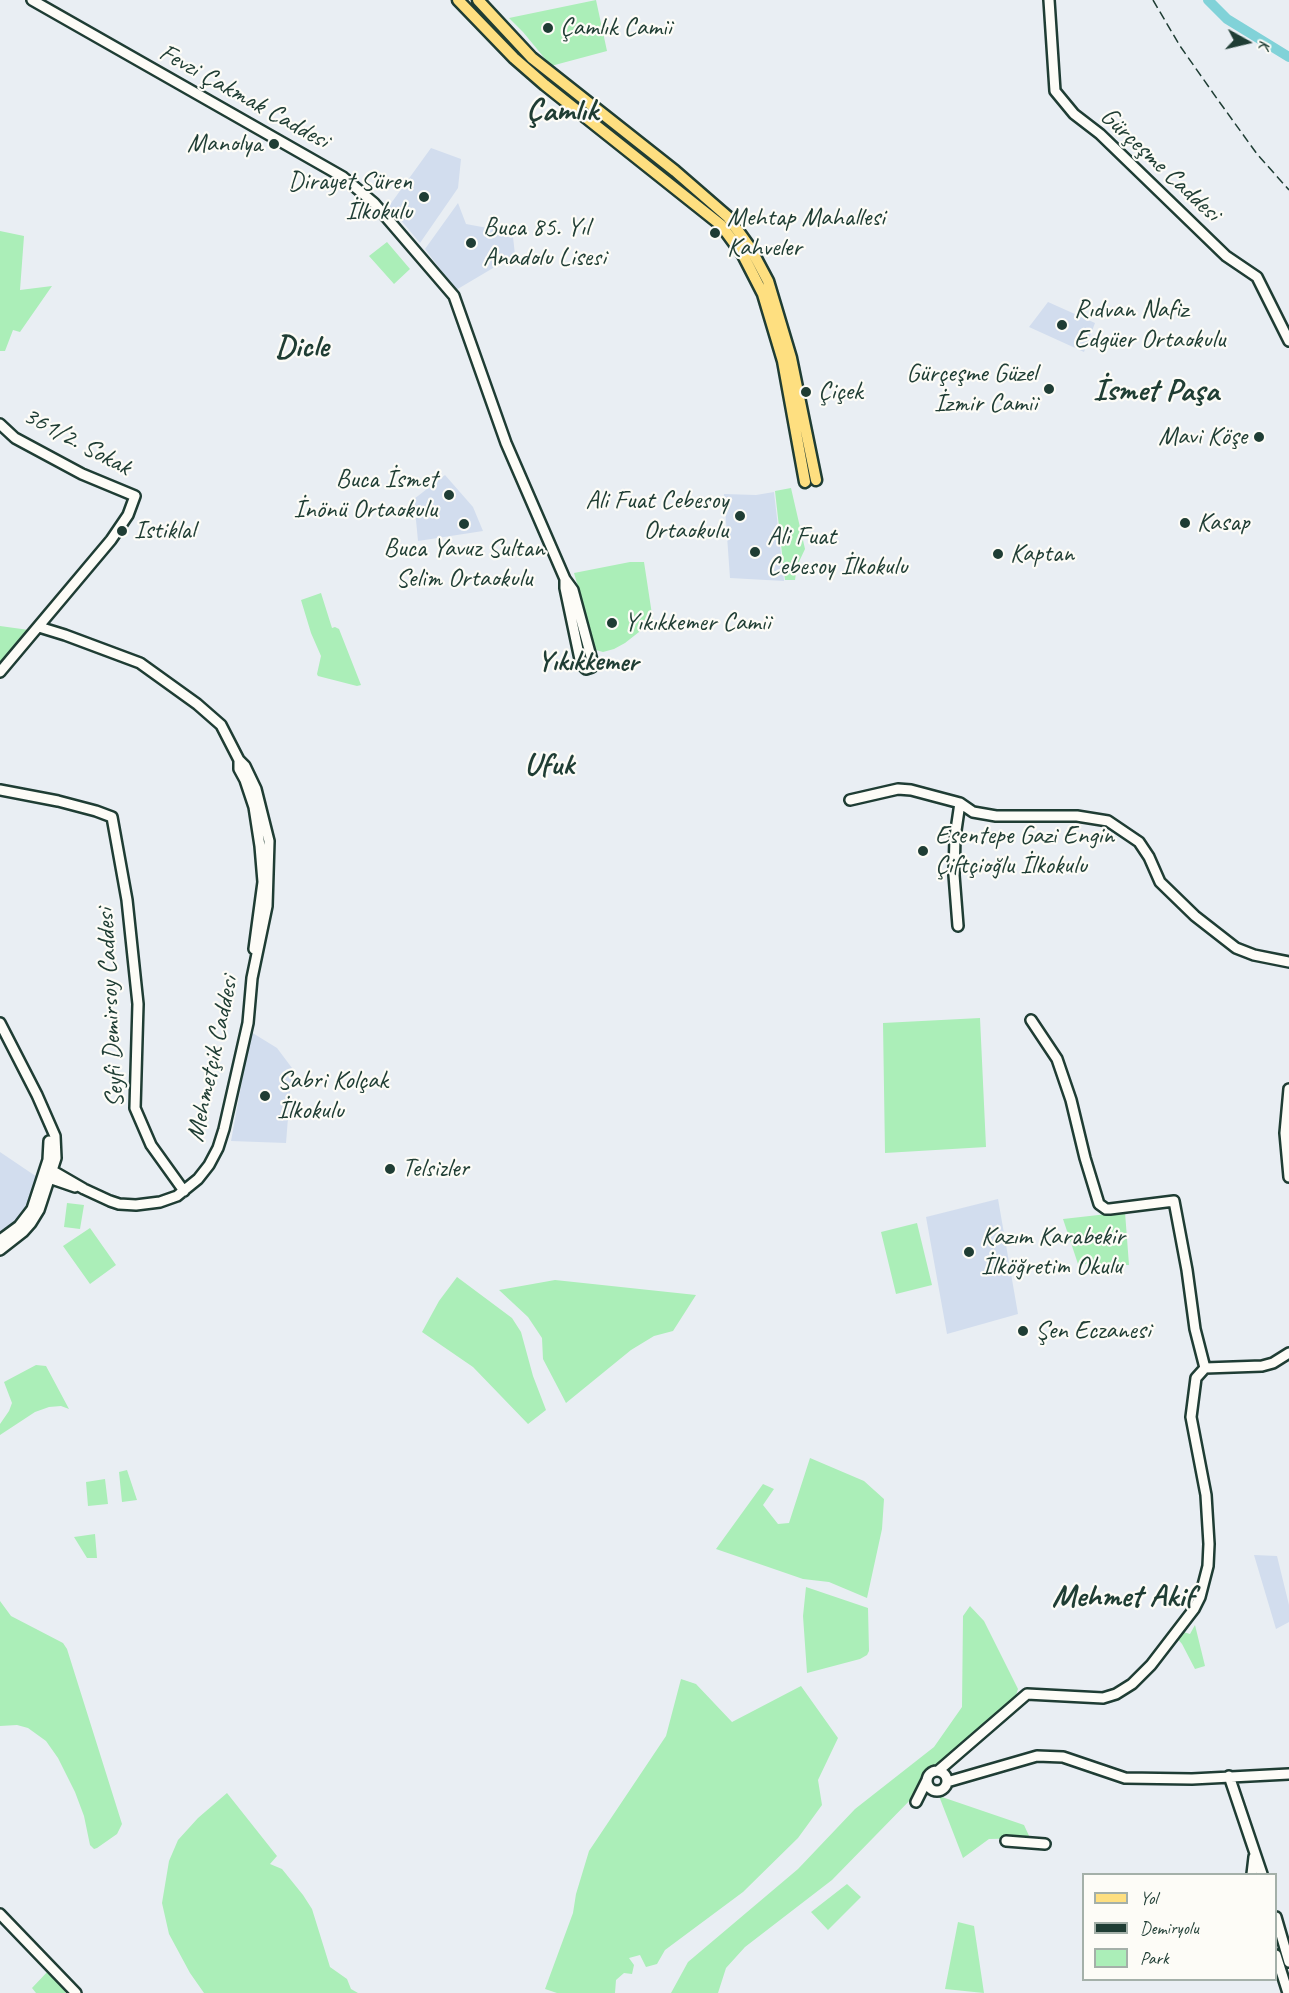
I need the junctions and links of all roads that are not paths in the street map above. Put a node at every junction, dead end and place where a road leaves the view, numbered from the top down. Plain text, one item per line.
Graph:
1 (32, 0) edge
2 (478, 0) edge
3 (1049, 0) edge
4 (461, 3) edge
5 (489, 3) dead end
6 (498, 23) junction
7 (551, 66) dead end
8 (560, 81) junction
9 (724, 221) junction
10 (1289, 341) edge
11 (0, 424) edge
12 (810, 482) dead end
13 (565, 579) junction
14 (39, 627) junction
15 (0, 672) edge
16 (0, 790) edge
17 (850, 800) dead end
18 (960, 803) junction
19 (958, 926) dead end
20 (1289, 962) edge
21 (1031, 1020) dead end
22 (0, 1023) edge
23 (1289, 1089) edge
24 (48, 1173) junction
25 (1289, 1177) edge
26 (184, 1191) junction
27 (0, 1240) edge
28 (0, 1250) edge
29 (1289, 1353) edge
30 (1205, 1368) junction
31 (938, 1771) junction
32 (1289, 1774) edge
33 (1229, 1776) junction
34 (927, 1780) junction
35 (947, 1782) junction
36 (931, 1790) junction
37 (1006, 1841) dead end
38 (1045, 1844) dead end
39 (1254, 1855) junction
40 (1252, 1873) edge
41 (1261, 1873) edge
42 (0, 1914) edge
43 (1277, 1923) edge
44 (1277, 1961) edge
45 (1289, 1962) edge
46 (76, 1993) edge
47 (1288, 1993) edge

1 - 13 main road, Fevzi Çakmak Caddesi
2 - 6 main road
3 - 10 main road, Gürçeşme Caddesi
4 - 9 main road
5 - 6 main road
6 - 8 main road
7 - 8 main road
8 - 9 main road
9 - 12 main road
11 - 14 main road, 361/2. Sokak
13 - 13 main road, Fevzi Çakmak Caddesi
14 - 15 main road
14 - 26 main road, Mehmetçik Caddesi
16 - 26 main road, Seyfi Demirsoy Caddesi
17 - 18 main road
18 - 19 main road
18 - 20 main road
21 - 30 main road
22 - 24 main road
23 - 25 main road
24 - 26 main road, Mehmetçik Caddesi
24 - 27 main road
24 - 28 main road
29 - 30 main road
30 - 31 main road
31 - 34 main road
31 - 35 main road
32 - 33 main road
33 - 35 main road
33 - 39 main road
34 - 36 main road
34 - 36 main road
35 - 36 main road
37 - 38 main road
39 - 40 main road
39 - 41 main road
42 - 46 main road
43 - 45 main road
44 - 47 main road

